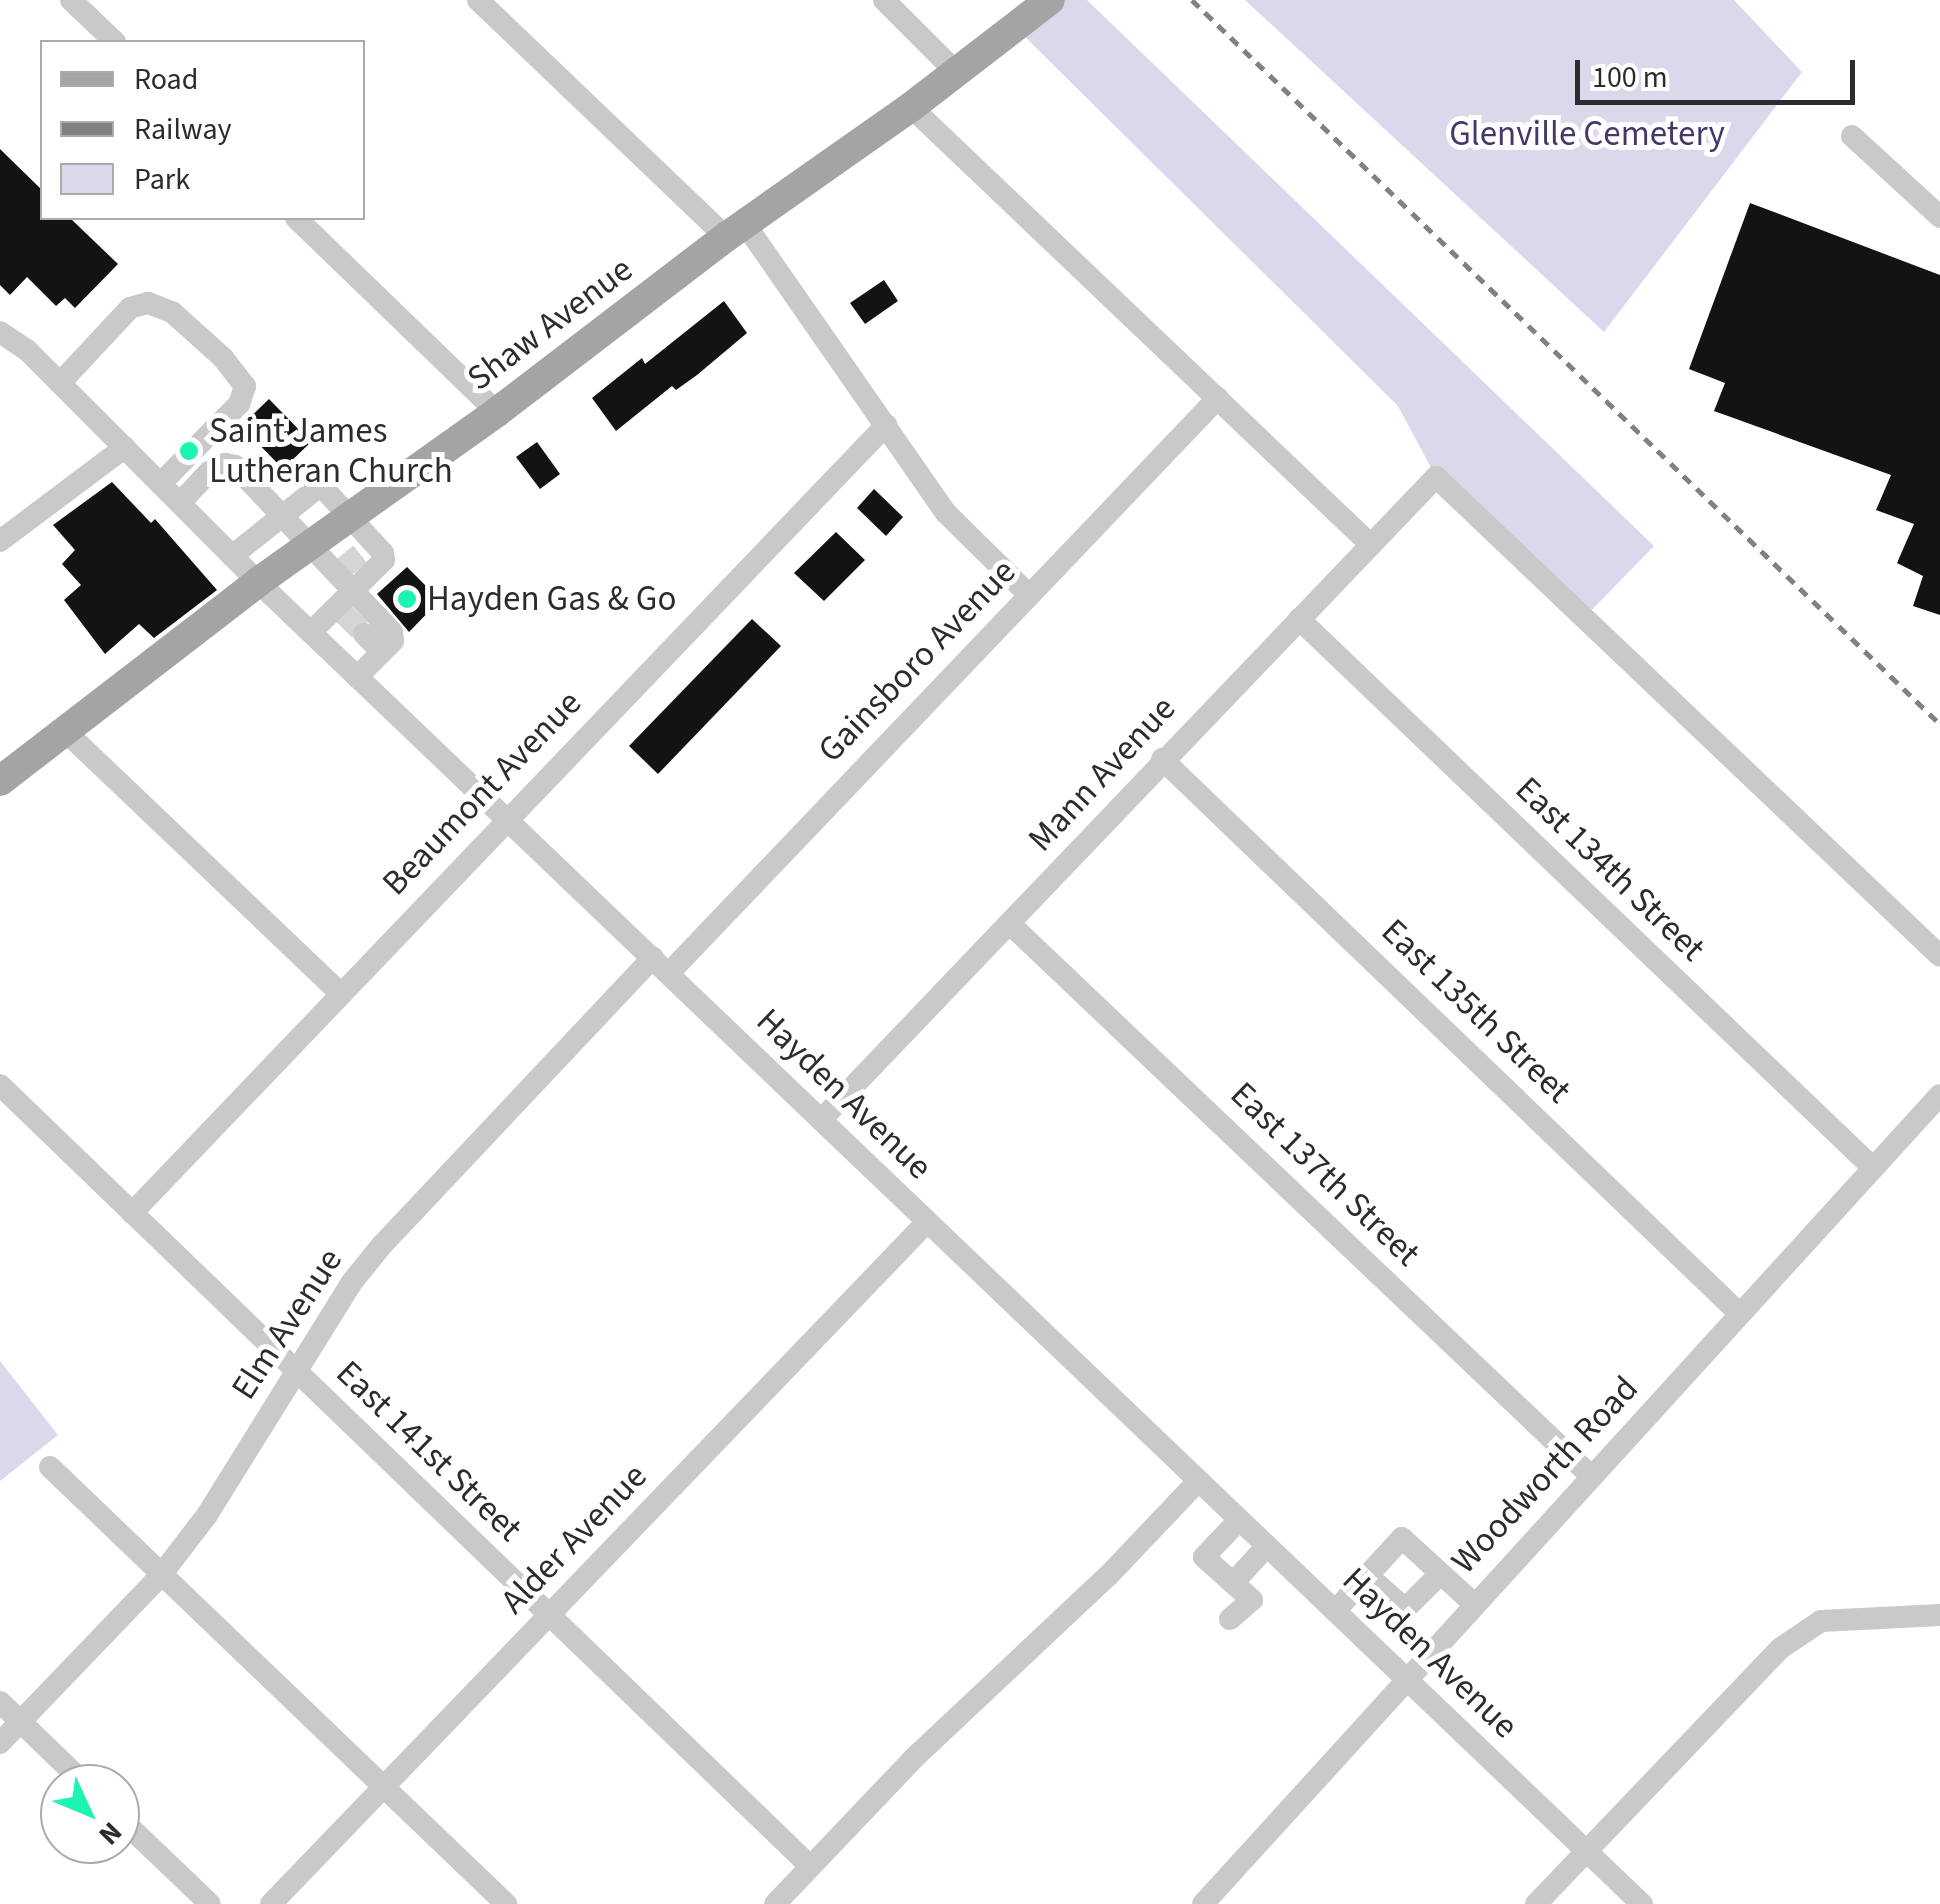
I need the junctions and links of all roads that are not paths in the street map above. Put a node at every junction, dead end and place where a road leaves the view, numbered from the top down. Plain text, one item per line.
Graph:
1 (70, 0) edge
2 (478, 0) edge
3 (884, 0) edge
4 (1050, 0) edge
5 (112, 40) edge
6 (956, 72) junction
7 (911, 106) junction
8 (1852, 136) dead end
9 (1940, 217) edge
10 (298, 220) edge
11 (736, 230) junction
12 (0, 332) edge
13 (60, 382) junction
14 (1218, 398) junction
15 (497, 412) junction
16 (886, 425) junction
17 (125, 447) junction
18 (161, 484) junction
19 (180, 503) junction
20 (280, 516) junction
21 (350, 517) junction
22 (0, 541) edge
23 (1371, 544) junction
24 (308, 547) junction
25 (232, 556) junction
26 (258, 582) junction
27 (1028, 594) junction
28 (344, 604) junction
29 (1299, 619) junction
30 (311, 632) junction
31 (364, 634) tunnel mouth
32 (382, 652) junction
33 (357, 676) junction
34 (66, 732) junction
35 (1162, 759) junction
36 (0, 781) edge
37 (505, 818) junction
38 (1010, 924) junction
39 (1940, 956) edge
40 (661, 965) junction
41 (340, 993) junction
42 (0, 1086) edge
43 (1940, 1094) edge
44 (820, 1120) junction
45 (1872, 1168) junction
46 (132, 1213) junction
47 (927, 1222) junction
48 (1740, 1314) junction
49 (296, 1372) junction
50 (50, 1467) dead end
51 (1592, 1476) junction
52 (1198, 1481) junction
53 (1239, 1520) junction
54 (1267, 1546) junction
55 (1440, 1574) junction
56 (1367, 1575) junction
57 (161, 1576) junction
58 (1233, 1584) junction
59 (1474, 1604) junction
60 (1335, 1611) junction
61 (1940, 1614) edge
62 (550, 1615) junction
63 (1230, 1619) dead end
64 (1405, 1679) junction
65 (0, 1702) edge
66 (20, 1722) junction
67 (0, 1743) edge
68 (64, 1764) edge
69 (384, 1787) junction
70 (140, 1837) edge
71 (1586, 1850) junction
72 (810, 1866) junction
73 (210, 1904) edge
74 (271, 1904) edge
75 (506, 1904) edge
76 (775, 1904) edge
77 (1204, 1904) edge
78 (1536, 1904) edge
79 (1642, 1904) edge

1 - 5 street
2 - 11 street
3 - 6 street
4 - 6 main road, Shaw Avenue
6 - 7 main road, Shaw Avenue
7 - 11 main road, Shaw Avenue
7 - 14 street
8 - 9 street
10 - 15 street
11 - 15 main road, Shaw Avenue
11 - 16 street
12 - 13 street, Hayden Avenue
13 - 17 street, Hayden Avenue
13 - 18 street
14 - 23 street
14 - 27 street, Gainsboro Avenue
15 - 21 main road, Shaw Avenue
16 - 27 street
16 - 37 street, Beaumont Avenue
17 - 18 street, Hayden Avenue
17 - 22 street
18 - 19 street, Hayden Avenue
19 - 20 street
19 - 25 street, Hayden Avenue
20 - 21 street
20 - 24 street
20 - 25 street
21 - 24 main road, Shaw Avenue
21 - 28 street
23 - 29 street, Mann Avenue
23 - 39 street, Mann Avenue
24 - 26 main road, Shaw Avenue
24 - 28 street
25 - 26 street, Hayden Avenue
26 - 30 street, Hayden Avenue
26 - 34 main road, Shaw Avenue
27 - 40 street, Gainsboro Avenue
28 - 30 street
28 - 32 street
29 - 35 street, Mann Avenue
29 - 45 street, East 134th Street
30 - 33 street, Hayden Avenue
31 - 32 street
32 - 33 street
33 - 37 street, Hayden Avenue
34 - 36 main road, Shaw Avenue
34 - 41 street
35 - 38 street, Mann Avenue
35 - 48 street, East 135th Street
37 - 40 street, Hayden Avenue
37 - 41 street, Beaumont Avenue
38 - 44 street, Mann Avenue
38 - 51 street, East 137th Street
40 - 44 street, Hayden Avenue
40 - 49 street, Elm Avenue
41 - 46 street, Beaumont Avenue
42 - 46 street, East 141st Street
43 - 45 street, Woodworth Road
44 - 47 street, Hayden Avenue
45 - 48 street, Woodworth Road
46 - 49 street, East 141st Street
47 - 52 street, Hayden Avenue
47 - 62 street, Alder Avenue
48 - 51 street, Woodworth Road
49 - 57 street, Elm Avenue
49 - 62 street, East 141st Street
50 - 57 street
51 - 59 street, Woodworth Road
52 - 53 street, Hayden Avenue
52 - 72 street
53 - 54 street, Hayden Avenue
53 - 58 street
54 - 58 street
54 - 60 street, Hayden Avenue
55 - 56 street
55 - 56 street
55 - 59 street
56 - 60 street
57 - 66 street, Elm Avenue
57 - 69 street
58 - 63 street
59 - 64 street, Woodworth Road
60 - 64 street, Hayden Avenue
61 - 71 street
62 - 69 street, Alder Avenue
62 - 72 street, East 141st Street
64 - 71 street, Hayden Avenue
64 - 77 street, Woodworth Road
65 - 66 street
66 - 67 street, Elm Avenue
66 - 68 street
69 - 74 street, Alder Avenue
69 - 75 street
70 - 73 street
71 - 78 street
71 - 79 street, Hayden Avenue
72 - 76 street

